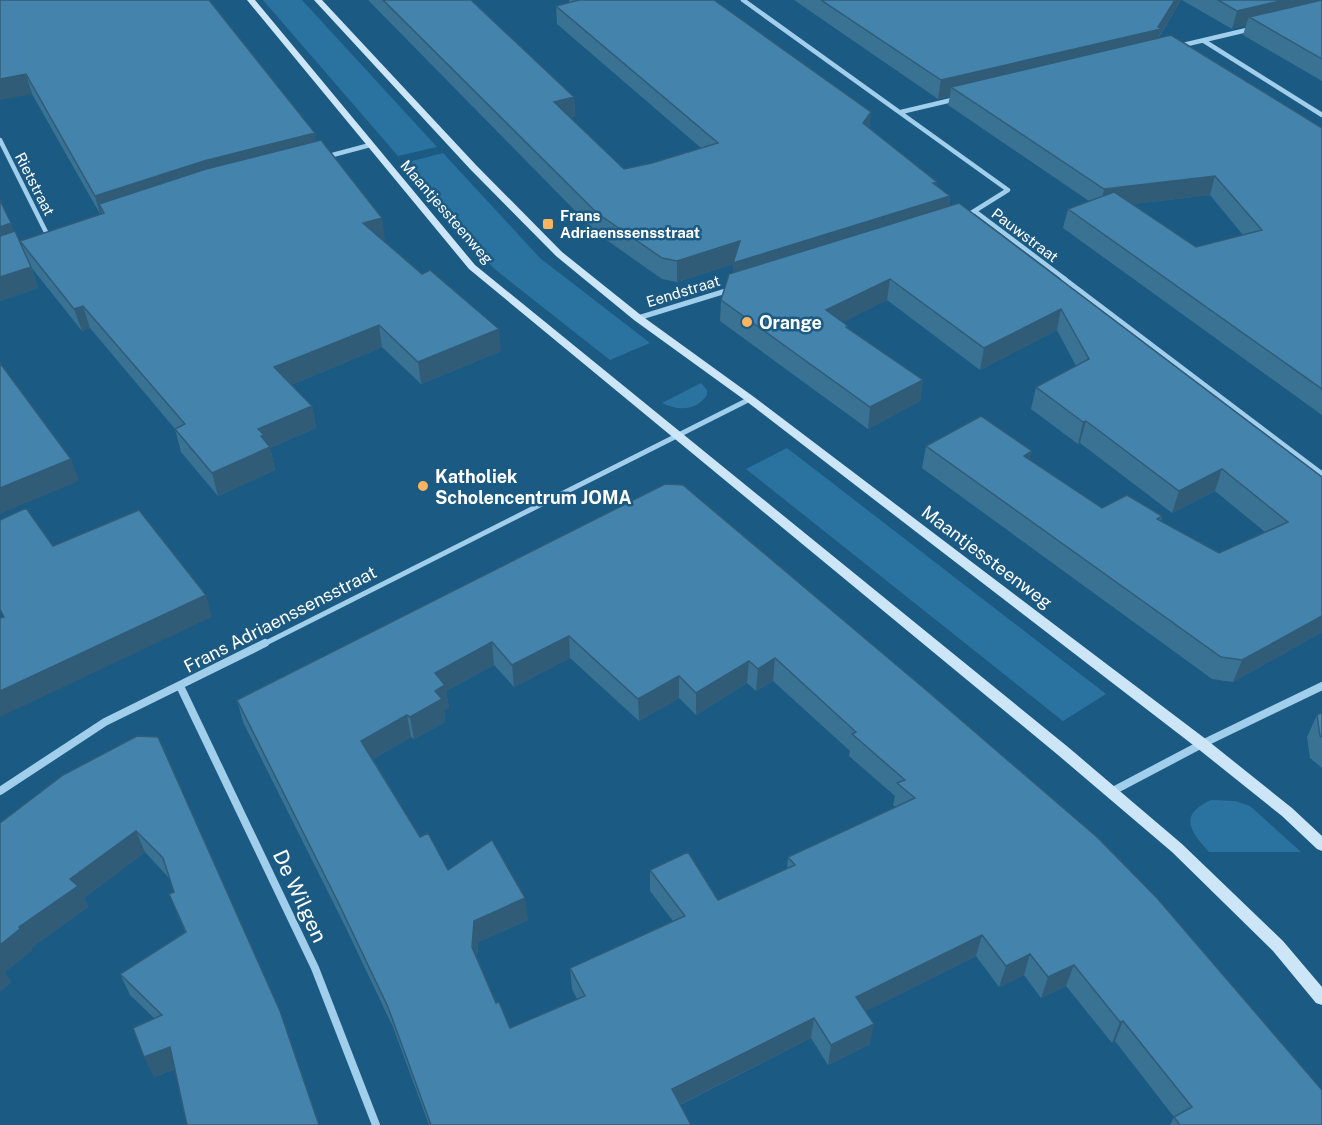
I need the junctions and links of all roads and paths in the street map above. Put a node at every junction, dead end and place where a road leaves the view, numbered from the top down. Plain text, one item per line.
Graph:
1 (251, 0) edge
2 (318, 0) edge
3 (743, 0) edge
4 (1257, 28) edge
5 (1203, 41) junction
6 (1170, 49) edge
7 (957, 99) edge
8 (902, 112) junction
9 (1322, 115) edge
10 (0, 140) edge
11 (370, 145) junction
12 (313, 160) edge
13 (976, 212) junction
14 (965, 216) edge
15 (60, 235) edge
16 (50, 238) junction
17 (40, 242) edge
18 (738, 287) edge
19 (638, 318) junction
20 (750, 399) junction
21 (677, 437) junction
22 (1322, 474) edge
23 (180, 686) junction
24 (1322, 686) edge
25 (1202, 744) junction
26 (0, 791) edge
27 (1110, 792) junction
28 (1322, 845) edge
29 (1322, 998) edge
30 (376, 1125) edge

1 - 11 street, Maantjessteenweg
2 - 19 street, Maantjessteenweg
3 - 8 street, Pauwstraat
4 - 5 street
5 - 6 street
5 - 9 street
7 - 8 street
8 - 13 street, Pauwstraat
10 - 16 street, Rietstraat
11 - 12 street
11 - 21 street, Maantjessteenweg
13 - 14 street
13 - 22 street, Pauwstraat
15 - 16 street
16 - 17 street
18 - 19 street, Eendstraat
19 - 20 street, Maantjessteenweg
20 - 21 street
20 - 25 street, Maantjessteenweg
21 - 23 street, Frans Adriaenssensstraat
21 - 27 street, Maantjessteenweg
23 - 26 street, Frans Adriaenssensstraat
23 - 30 street, De Wilgen
24 - 25 street
25 - 27 street
25 - 28 street, Maantjessteenweg
27 - 29 street, Maantjessteenweg

